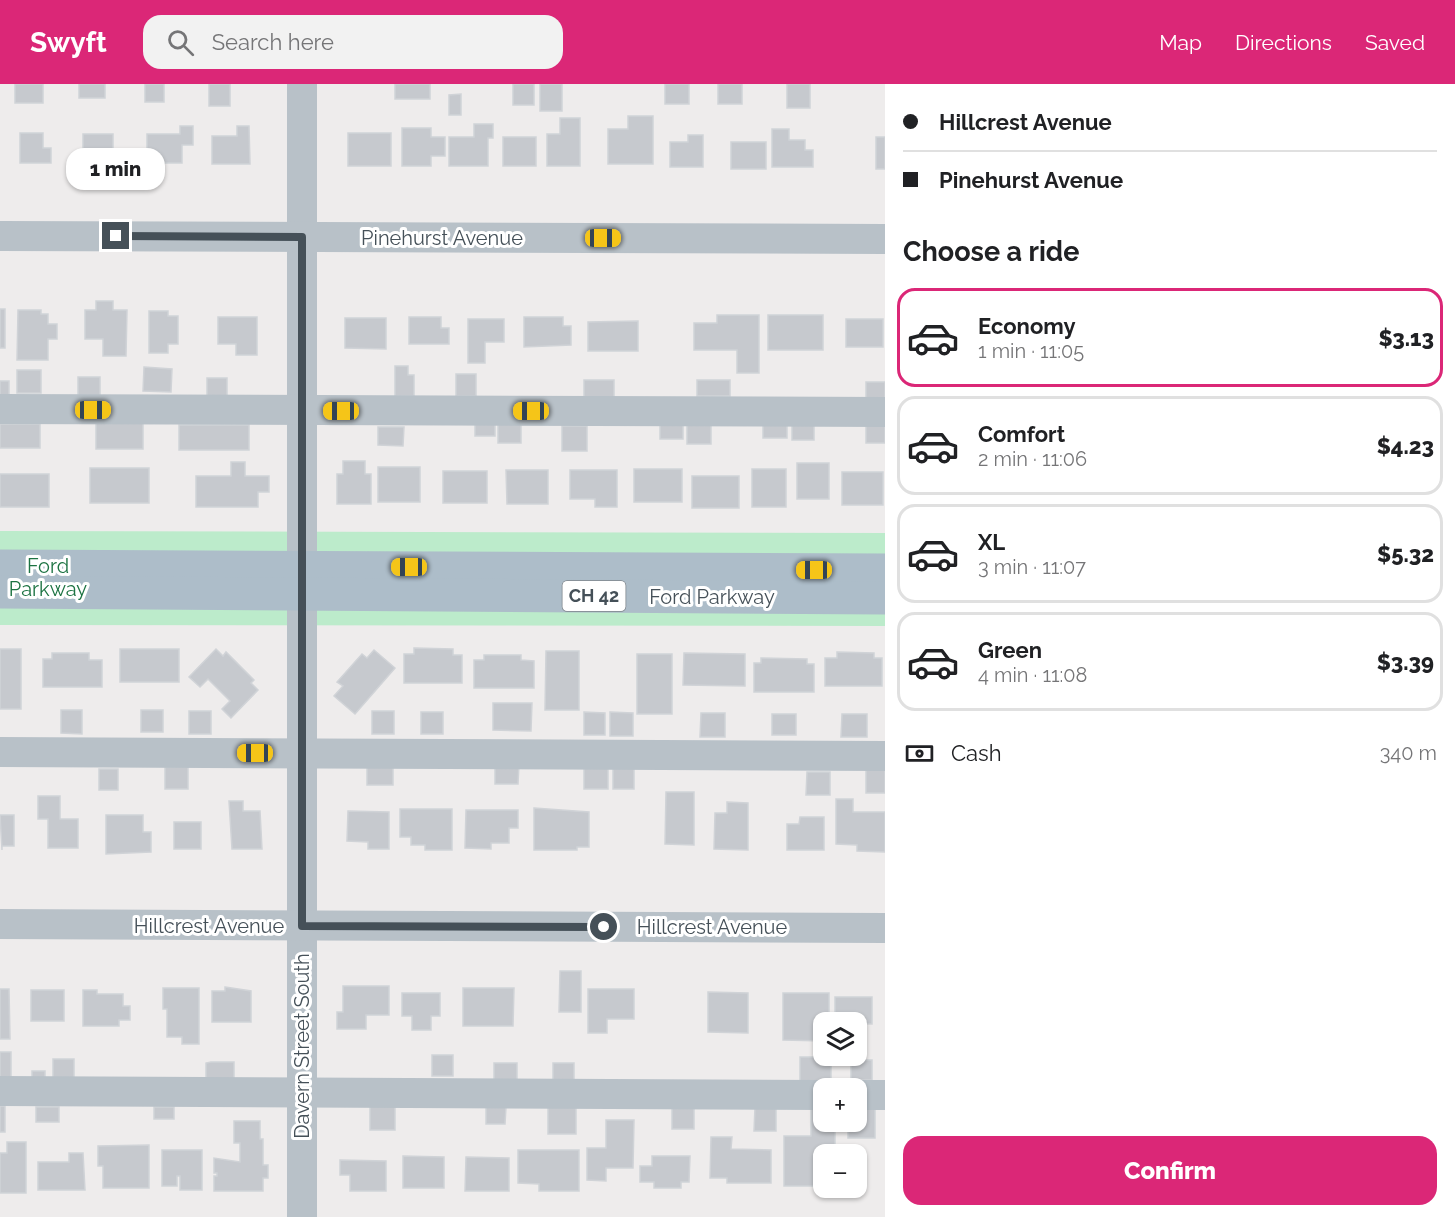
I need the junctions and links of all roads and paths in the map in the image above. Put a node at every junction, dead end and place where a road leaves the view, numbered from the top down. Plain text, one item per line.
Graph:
1 (302, 84) edge
2 (0, 236) edge
3 (302, 237) junction
4 (885, 239) edge
5 (0, 409) edge
6 (302, 411) junction
7 (885, 412) edge
8 (0, 566) edge
9 (885, 570) edge
10 (302, 580) junction
11 (0, 592) edge
12 (885, 598) edge
13 (0, 752) edge
14 (302, 753) junction
15 (885, 756) edge
16 (0, 924) edge
17 (302, 926) junction
18 (885, 928) edge
19 (0, 1091) edge
20 (302, 1091) junction
21 (813, 1095) edge
22 (867, 1095) edge
23 (885, 1095) edge
24 (302, 1217) edge

1 - 3 street, Davern Street South
2 - 3 street, Pinehurst Avenue
3 - 4 street, Pinehurst Avenue
3 - 6 street, Davern Street South
5 - 6 street
6 - 7 street
6 - 10 street, Davern Street South
8 - 10 main road, Ford Parkway / CH 42
9 - 10 main road, Ford Parkway / CH 42
10 - 11 main road, Ford Parkway / CH 42
10 - 12 main road, Ford Parkway / CH 42
10 - 14 street, Davern Street South
13 - 14 street
14 - 15 street
14 - 17 street, Davern Street South
16 - 17 street, Hillcrest Avenue
17 - 18 street, Hillcrest Avenue
17 - 20 street, Davern Street South
19 - 20 street
20 - 21 street
20 - 24 street, Davern Street South
22 - 23 street

